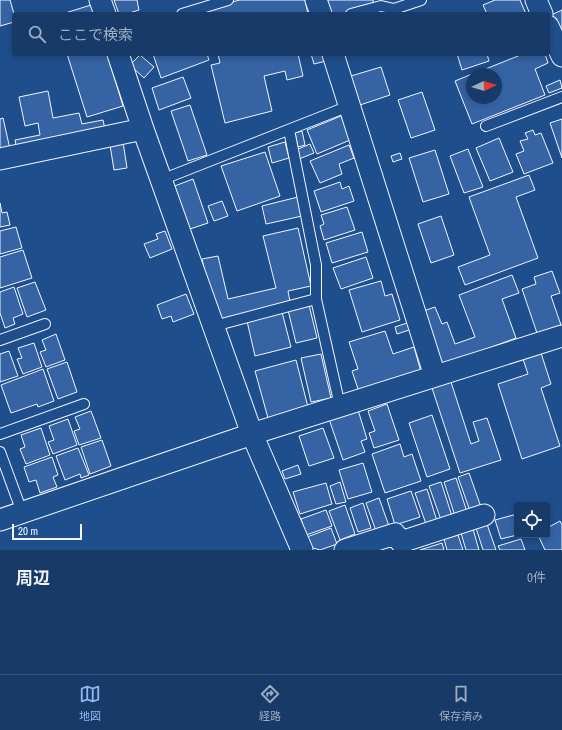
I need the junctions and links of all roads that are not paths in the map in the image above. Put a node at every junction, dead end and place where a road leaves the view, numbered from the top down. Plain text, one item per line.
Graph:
1 (100, 0) edge
2 (228, 0) edge
3 (316, 0) edge
4 (421, 0) edge
5 (536, 0) edge
6 (103, 12) edge
7 (189, 12) edge
8 (320, 12) edge
9 (358, 12) edge
10 (541, 12) edge
11 (550, 30) edge
12 (119, 56) edge
13 (334, 56) edge
14 (562, 56) edge
15 (562, 97) edge
16 (349, 106) junction
17 (486, 126) dead end
18 (143, 129) junction
19 (289, 130) junction
20 (0, 159) edge
21 (161, 180) junction
22 (316, 299) junction
23 (45, 324) dead end
24 (214, 326) junction
25 (562, 336) edge
26 (0, 340) edge
27 (435, 376) junction
28 (84, 404) dead end
29 (340, 406) junction
30 (0, 434) edge
31 (252, 434) junction
32 (0, 452) edge
33 (22, 512) junction
34 (484, 515) dead end
35 (0, 520) edge
36 (302, 550) edge
37 (345, 550) edge

1 - 6 street
2 - 7 lane
3 - 8 street
4 - 9 lane
5 - 10 street
11 - 14 street
12 - 18 street
13 - 16 street
15 - 17 lane
16 - 19 lane
16 - 27 street
18 - 20 street
18 - 21 street
19 - 21 lane
19 - 22 lane
21 - 24 street
22 - 24 lane
22 - 29 lane
23 - 26 lane
24 - 31 street
25 - 27 street
27 - 29 street
28 - 30 lane
29 - 31 street
31 - 33 street
31 - 36 street
32 - 33 lane
33 - 35 street
34 - 37 street

